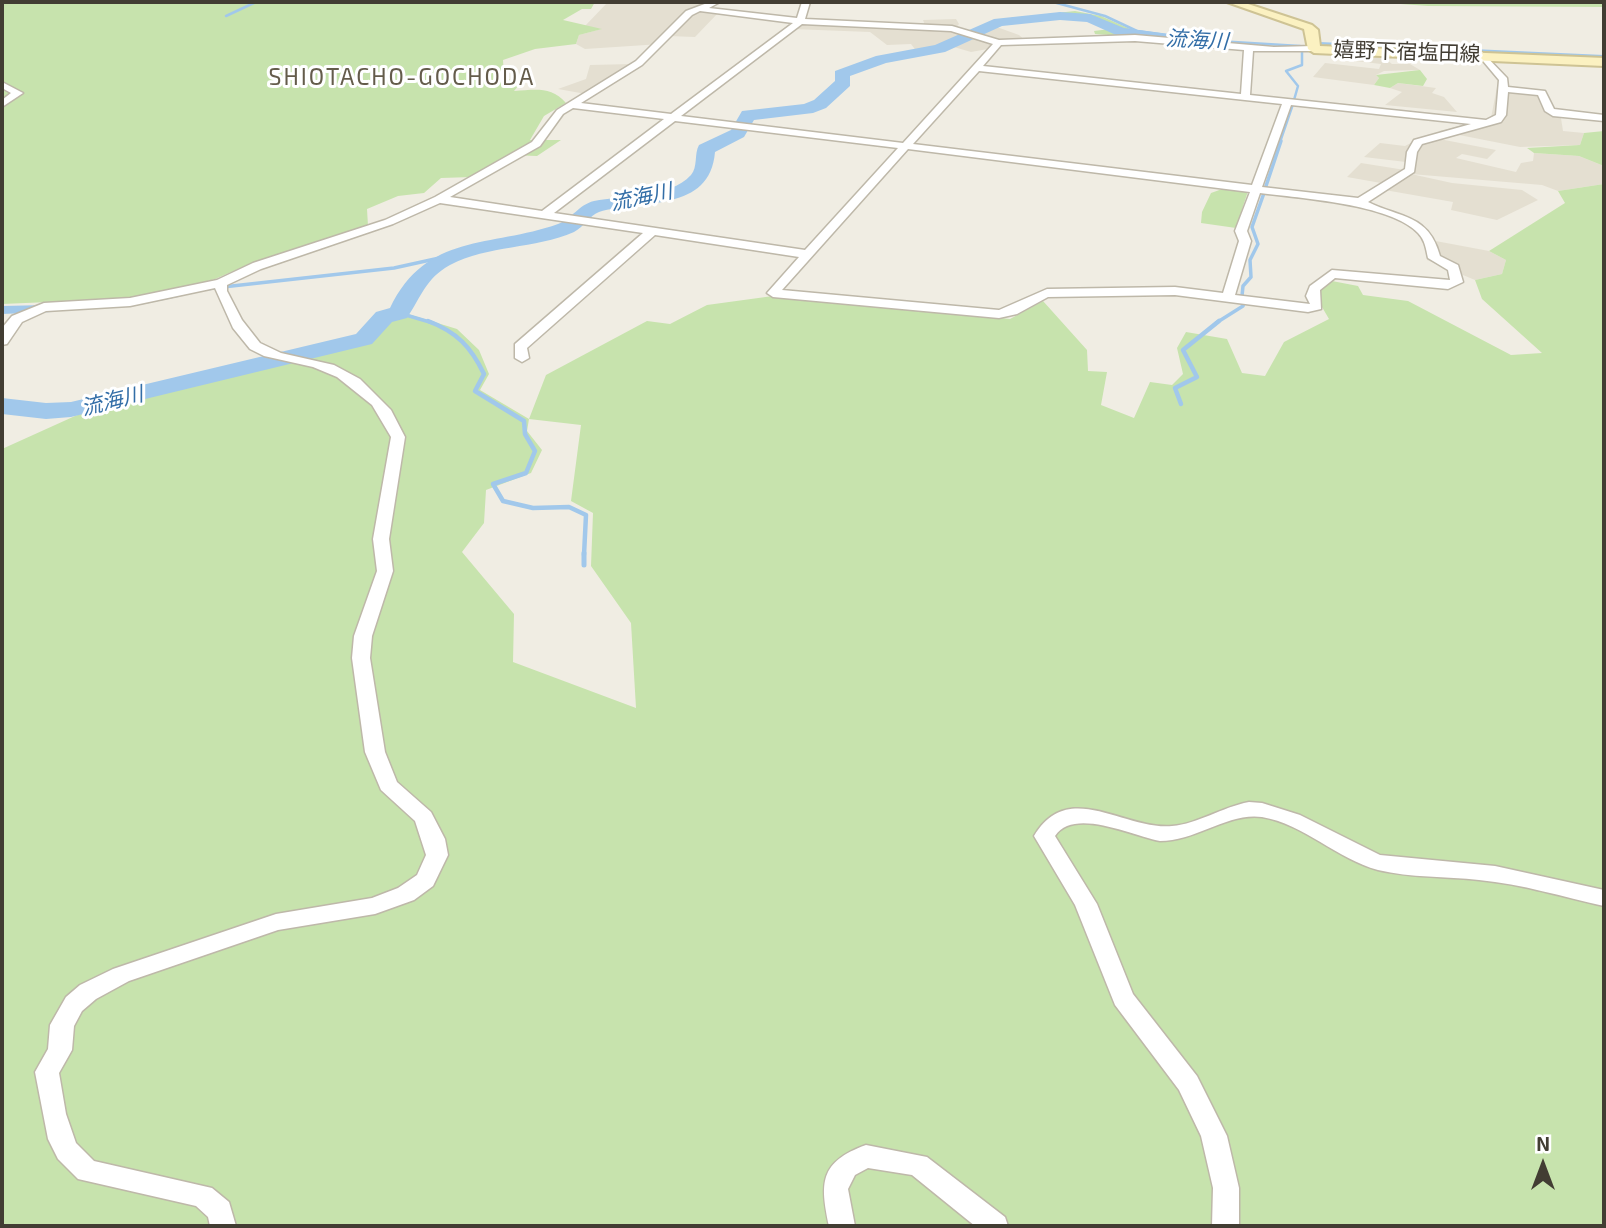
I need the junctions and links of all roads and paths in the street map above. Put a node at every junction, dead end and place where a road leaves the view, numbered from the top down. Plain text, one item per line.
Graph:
1 (716, 2) edge
2 (806, 2) edge
3 (1232, 2) edge
4 (699, 9) junction
5 (800, 21) junction
6 (999, 43) junction
7 (1249, 48) junction
8 (1314, 49) junction
9 (1482, 55) junction
10 (1604, 62) edge
11 (978, 68) junction
12 (2, 85) edge
13 (1505, 89) junction
14 (1245, 97) junction
15 (1288, 101) junction
16 (2, 104) edge
17 (572, 105) junction
18 (673, 117) junction
19 (1604, 118) edge
20 (1485, 123) junction
21 (906, 146) junction
22 (1255, 189) junction
23 (439, 199) junction
24 (1360, 202) junction
25 (544, 215) junction
26 (652, 231) junction
27 (806, 254) junction
28 (221, 287) junction
29 (1228, 297) junction
30 (2, 341) edge
31 (522, 358) dead end
32 (1604, 898) edge
33 (223, 1226) edge
34 (842, 1226) edge
35 (995, 1226) edge
36 (1224, 1226) edge

1 - 4 street
2 - 5 street
3 - 8 main road, 嬉野下宿塩田線
4 - 5 street
4 - 17 street
5 - 6 street
5 - 18 street
6 - 7 street
6 - 11 street
7 - 8 street
7 - 14 street
8 - 9 main road, 嬉野下宿塩田線
9 - 10 main road, 嬉野下宿塩田線
9 - 13 street
11 - 14 street
11 - 21 street
12 - 16 street
13 - 19 street
13 - 20 street
14 - 15 street
15 - 20 street
15 - 22 street
17 - 18 street
17 - 23 street
18 - 21 street
18 - 25 street
20 - 24 street
21 - 22 street
21 - 27 street
22 - 24 street
22 - 29 street
23 - 25 street
23 - 28 street
24 - 29 street
25 - 26 street
26 - 27 street
26 - 31 street
27 - 29 street
28 - 30 street
28 - 33 street
32 - 36 street
34 - 35 street

